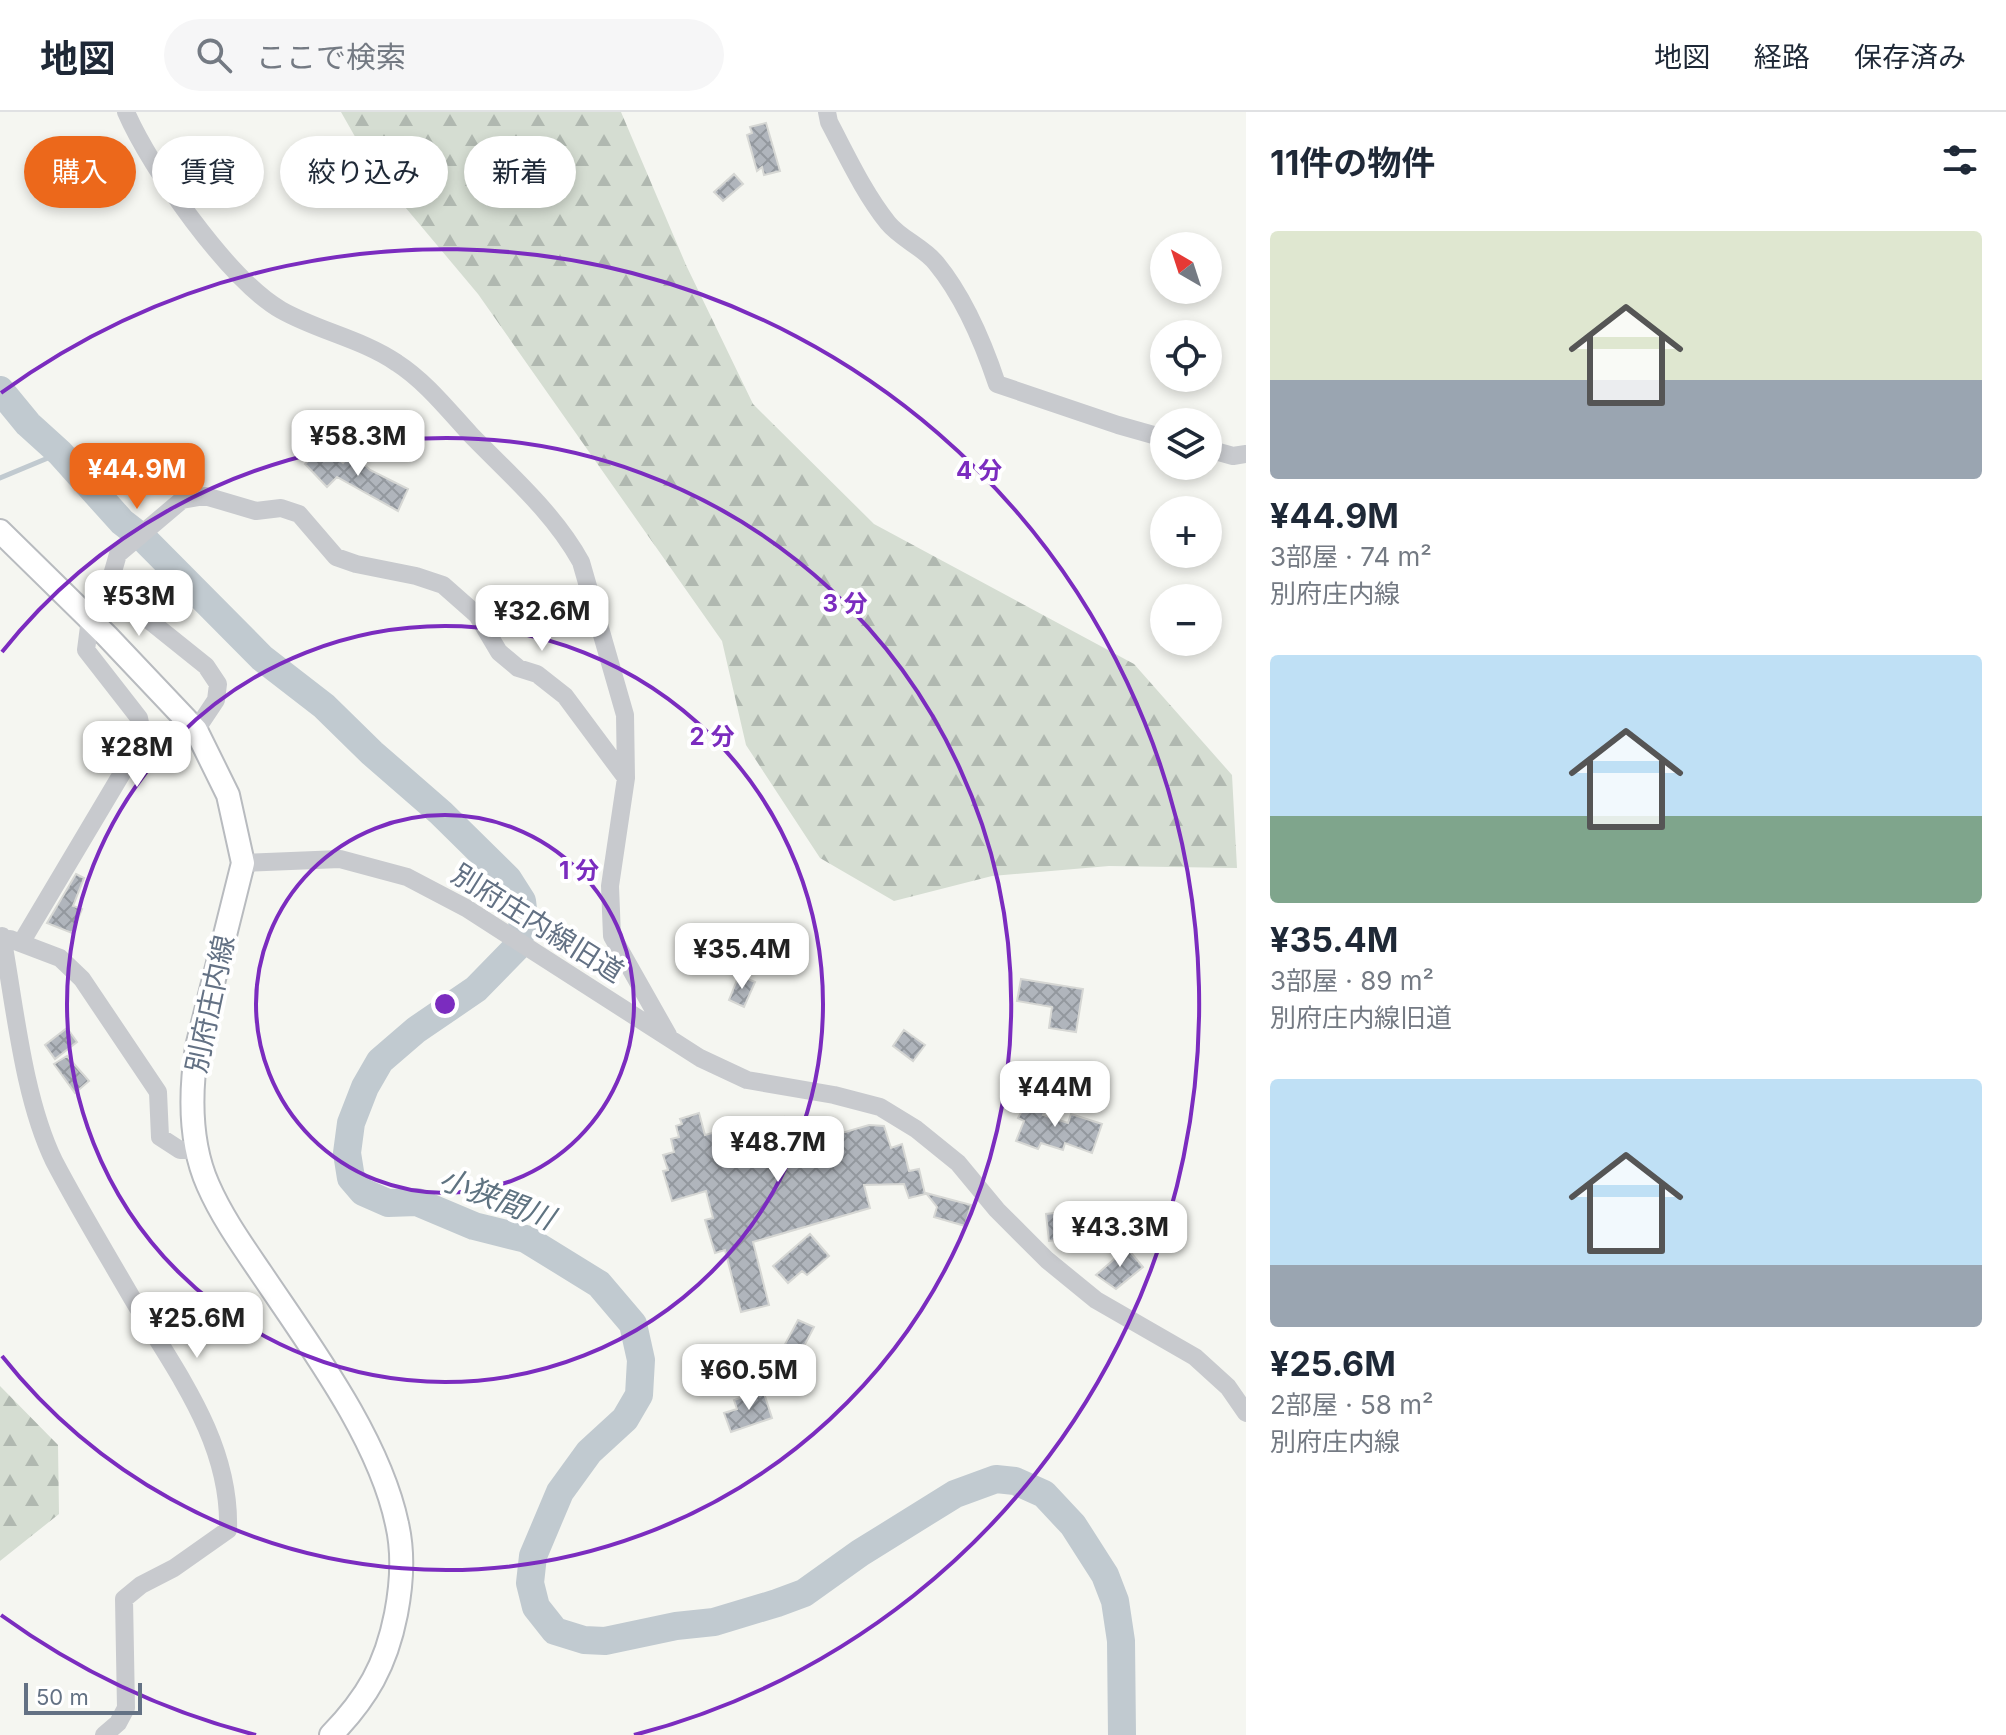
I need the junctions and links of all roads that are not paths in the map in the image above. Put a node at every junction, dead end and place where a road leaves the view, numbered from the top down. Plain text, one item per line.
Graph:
1 (126, 112) edge
2 (827, 112) edge
3 (1150, 434) edge
4 (1222, 453) edge
5 (1246, 454) edge
6 (0, 531) edge
7 (90, 619) junction
8 (196, 730) junction
9 (626, 778) junction
10 (243, 863) junction
11 (1, 936) edge
12 (21, 943) junction
13 (669, 1037) junction
14 (198, 1150) junction
15 (1246, 1413) edge
16 (104, 1735) edge
17 (331, 1735) edge

1 - 9 street
2 - 3 street
4 - 5 street
6 - 7 main road, 別府庄内線
7 - 8 main road, 別府庄内線
7 - 12 street
8 - 9 street
8 - 10 main road, 別府庄内線
9 - 13 street
10 - 13 street, 別府庄内線旧道
10 - 14 main road, 別府庄内線
11 - 12 street
11 - 16 street
12 - 14 street
13 - 15 street, 別府庄内線旧道
14 - 17 main road, 別府庄内線

